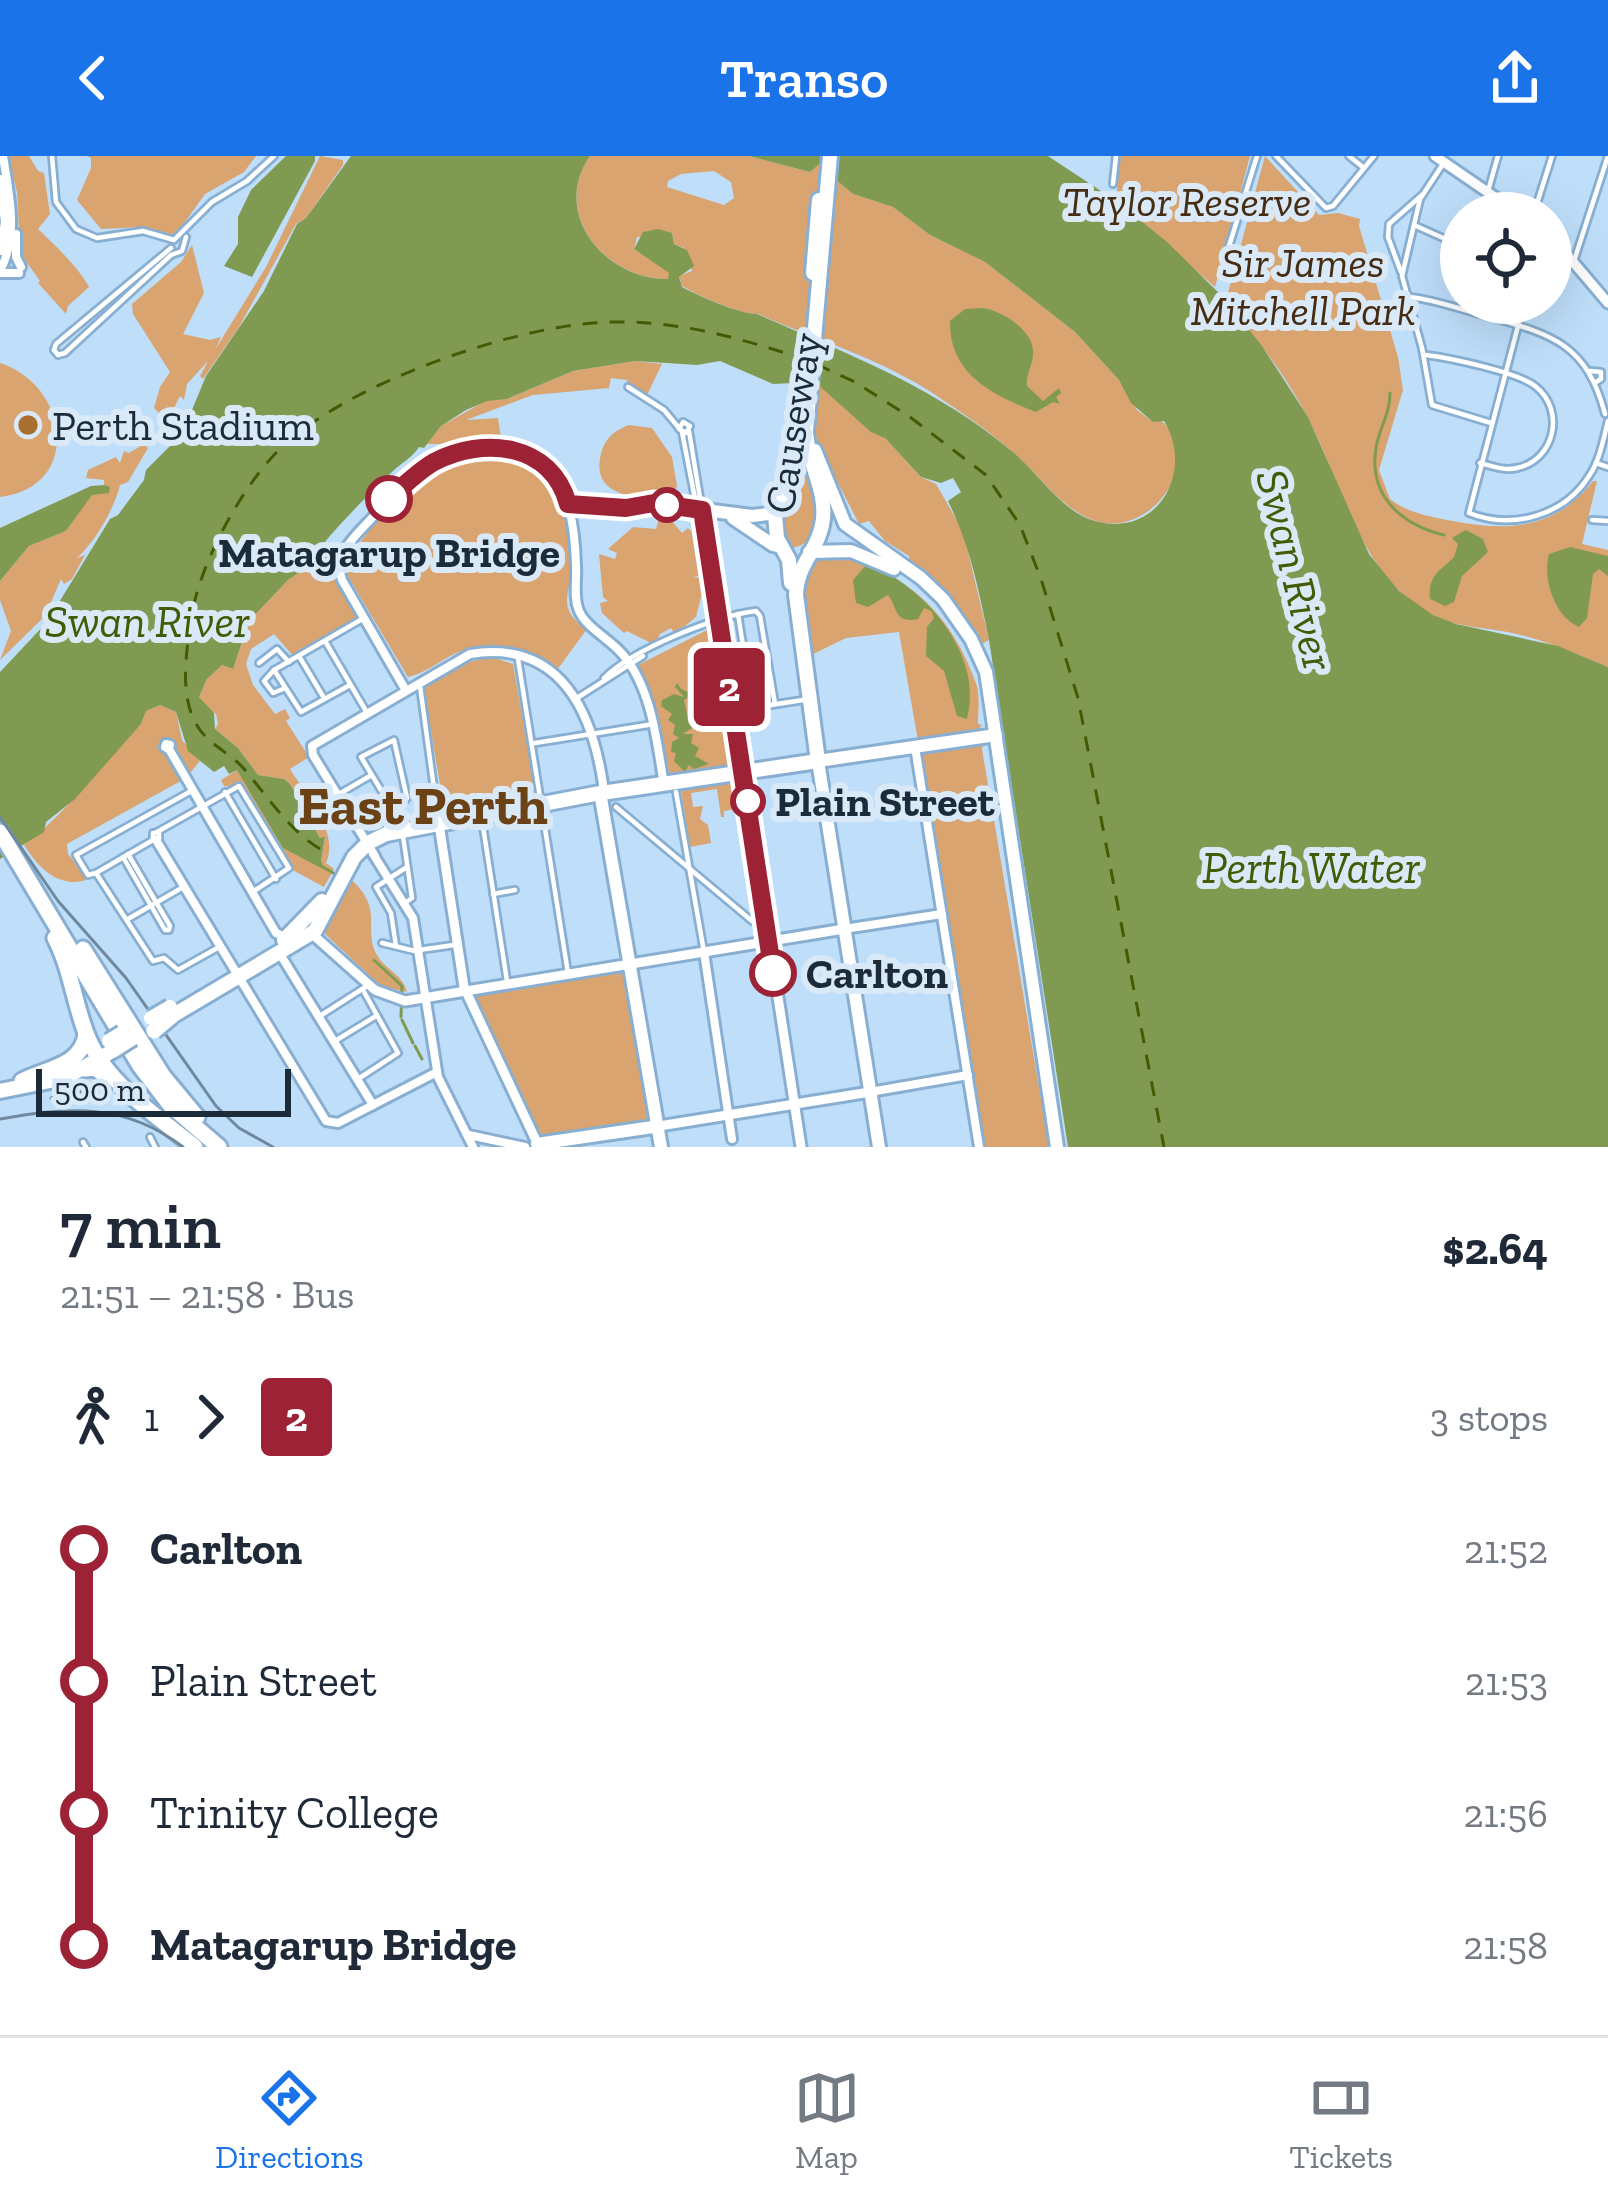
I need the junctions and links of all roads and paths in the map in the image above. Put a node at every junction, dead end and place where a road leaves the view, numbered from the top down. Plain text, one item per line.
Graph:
1 (3, 156) edge
2 (52, 156) edge
3 (274, 156) edge
4 (827, 156) edge
5 (1116, 156) edge
6 (1257, 156) edge
7 (1276, 156) edge
8 (1349, 156) edge
9 (1374, 156) edge
10 (1498, 156) edge
11 (1552, 156) edge
12 (1442, 158) edge
13 (1607, 160) edge
14 (1364, 168) junction
15 (0, 179) edge
16 (1113, 184) dead end
17 (1486, 189) junction
18 (1490, 192) edge
19 (1542, 192) edge
20 (1422, 195) junction
21 (1414, 225) junction
22 (1440, 237) edge
23 (176, 245) junction
24 (0, 251) edge
25 (1226, 256) dead end
26 (1572, 256) edge
27 (1576, 259) junction
28 (0, 272) edge
29 (1402, 272) junction
30 (1407, 298) junction
31 (1608, 301) edge
32 (1518, 325) junction
33 (1424, 355) junction
34 (1504, 375) junction
35 (628, 387) dead end
36 (806, 392) junction
37 (1606, 417) edge
38 (807, 419) junction
39 (1491, 423) junction
40 (1480, 463) junction
41 (1597, 463) junction
42 (1608, 466) edge
43 (777, 502) junction
44 (568, 504) junction
45 (700, 512) junction
46 (1592, 520) dead end
47 (1608, 521) edge
48 (870, 544) junction
49 (783, 547) junction
50 (809, 552) junction
51 (921, 578) junction
52 (736, 614) junction
53 (364, 618) junction
54 (717, 620) junction
55 (325, 641) junction
56 (299, 656) junction
57 (767, 656) junction
58 (518, 658) junction
59 (745, 660) junction
60 (289, 662) junction
61 (259, 663) dead end
62 (627, 663) junction
63 (725, 663) junction
64 (274, 670) junction
65 (350, 685) junction
66 (414, 686) junction
67 (285, 688) junction
68 (578, 698) junction
69 (325, 700) junction
70 (803, 700) junction
71 (776, 704) junction
72 (753, 708) junction
73 (366, 711) junction
74 (731, 712) junction
75 (654, 724) junction
76 (593, 734) junction
77 (985, 734) junction
78 (533, 743) junction
79 (915, 746) junction
80 (169, 749) dead end
81 (814, 762) junction
82 (741, 773) junction
83 (370, 776) junction
84 (668, 788) junction
85 (193, 790) junction
86 (225, 792) junction
87 (338, 795) junction
88 (608, 799) junction
89 (542, 805) junction
90 (202, 806) junction
91 (481, 815) junction
92 (440, 821) junction
93 (402, 830) junction
94 (0, 832) edge
95 (157, 837) junction
96 (367, 840) junction
97 (0, 843) edge
98 (125, 855) junction
99 (407, 867) junction
100 (689, 868) junction
101 (22, 870) junction
102 (96, 873) junction
103 (389, 878) junction
104 (276, 879) junction
105 (185, 886) junction
106 (515, 890) dead end
107 (252, 892) junction
108 (493, 894) junction
109 (405, 903) junction
110 (154, 904) junction
111 (942, 914) junction
112 (128, 919) junction
113 (752, 921) dead end
114 (311, 927) junction
115 (842, 929) junction
116 (768, 941) junction
117 (382, 943) dead end
118 (459, 944) junction
119 (281, 945) junction
120 (221, 946) junction
121 (396, 946) junction
122 (419, 951) junction
123 (702, 952) junction
124 (629, 964) junction
125 (235, 969) junction
126 (568, 973) junction
127 (508, 983) junction
128 (368, 986) junction
129 (467, 992) junction
130 (426, 996) junction
131 (171, 1011) joint
132 (377, 1015) junction
133 (320, 1016) junction
134 (86, 1034) junction
135 (125, 1040) junction
136 (335, 1041) junction
137 (84, 1069) junction
138 (437, 1075) junction
139 (968, 1075) junction
140 (358, 1080) junction
141 (22, 1082) junction
142 (0, 1088) edge
143 (868, 1092) junction
144 (794, 1105) junction
145 (373, 1106) junction
146 (148, 1107) junction
147 (728, 1115) junction
148 (526, 1118) junction
149 (655, 1127) junction
150 (149, 1137) dead end
151 (595, 1142) edge
152 (475, 1143) edge
153 (733, 1143) edge
154 (538, 1144) edge
155 (155, 1147) edge
156 (195, 1147) edge
157 (208, 1147) edge
158 (219, 1147) edge
159 (233, 1147) edge
160 (658, 1147) edge
161 (801, 1147) edge
162 (877, 1147) edge
163 (979, 1147) edge
164 (1054, 1147) edge

1 - 28 street
1 - 28 street
2 - 23 street
3 - 23 street
4 - 36 highway, Causeway
5 - 16 street
6 - 25 street
7 - 14 street
8 - 14 street
9 - 14 street
10 - 17 street
11 - 19 street
12 - 17 main road
12 - 20 street
13 - 27 street
15 - 24 street
17 - 18 main road
20 - 21 street
20 - 29 street
21 - 22 street
21 - 29 street
23 - 23 street
26 - 27 main road
27 - 31 main road
29 - 30 street
30 - 32 street
30 - 33 street
32 - 34 street
32 - 37 street
33 - 34 street
33 - 39 street
34 - 39 street
34 - 40 street
35 - 45 street
36 - 38 highway, Causeway
36 - 43 highway, Causeway
37 - 41 street
38 - 48 main road
38 - 50 highway, Causeway
39 - 40 street
40 - 41 street
41 - 42 street
43 - 45 main road
43 - 49 highway, Causeway
44 - 45 street
44 - 53 street
44 - 62 street
45 - 49 main road
45 - 54 main road
46 - 47 street
48 - 51 main road
48 - 51 main road
49 - 50 highway, Causeway
49 - 70 highway
50 - 77 main road
50 - 81 highway
51 - 77 main road
52 - 54 street
52 - 57 street
52 - 59 street
53 - 55 street
53 - 66 street
54 - 62 street
54 - 63 main road
54 - 74 main road
55 - 56 street
55 - 65 street
56 - 60 street
56 - 69 street
57 - 59 street
57 - 71 street
58 - 66 street
58 - 68 street
58 - 78 street
59 - 63 street
59 - 72 street
60 - 61 street
60 - 64 street
62 - 68 street
62 - 75 street
63 - 74 main road
64 - 67 street
64 - 67 street
65 - 69 street
65 - 73 street
66 - 73 street
66 - 92 street
67 - 69 street
68 - 76 street
70 - 71 street
70 - 81 highway
71 - 72 street
72 - 74 street
73 - 87 street
74 - 82 main road
75 - 76 street
75 - 84 street
76 - 78 street
76 - 88 street
77 - 79 main road
77 - 164 main road
78 - 89 street
79 - 81 main road
79 - 111 street
80 - 85 street
81 - 82 highway
81 - 115 main road
82 - 84 highway
82 - 116 main road
83 - 83 street
83 - 87 street
84 - 88 highway
84 - 100 street
85 - 90 street
85 - 102 street
86 - 90 street
86 - 104 street
86 - 104 street
87 - 96 street
88 - 89 highway
88 - 100 street
88 - 124 main road
89 - 91 highway
89 - 126 street
90 - 95 street
90 - 107 street
91 - 92 highway
91 - 108 street
92 - 93 highway
92 - 96 highway
92 - 118 main road
93 - 96 highway
93 - 99 street
94 - 101 highway
95 - 98 street
95 - 105 street
96 - 103 street
96 - 114 highway
97 - 101 highway
98 - 102 street
98 - 110 street
99 - 103 street
99 - 109 street
100 - 113 street
100 - 123 street
101 - 134 highway
101 - 135 highway
101 - 157 highway
101 - 158 highway
102 - 112 street
103 - 109 street
103 - 121 street
104 - 107 street
105 - 110 street
105 - 120 street
106 - 108 street
107 - 119 street
108 - 127 street
109 - 122 street
110 - 112 street
111 - 115 street
111 - 139 street
112 - 120 street
114 - 119 highway
114 - 128 main road
115 - 116 main road
115 - 143 main road
116 - 123 main road
116 - 144 main road
117 - 121 street
118 - 122 street
118 - 129 main road
119 - 125 highway
119 - 133 street
120 - 125 street
121 - 122 street
122 - 130 street
123 - 124 main road
123 - 147 street
124 - 126 main road
124 - 149 main road
125 - 131 highway
125 - 145 street
126 - 127 main road
127 - 129 main road
128 - 130 main road
128 - 132 street
128 - 133 street
129 - 130 main road
129 - 148 main road
130 - 138 street
131 - 135 highway, bridge
132 - 136 street
132 - 140 street
133 - 136 street
134 - 135 highway
134 - 141 highway
135 - 137 highway
135 - 141 highway
135 - 146 highway
135 - 159 highway
136 - 140 street
137 - 142 highway
137 - 146 highway
138 - 145 street
138 - 152 street
139 - 143 street
139 - 163 street
140 - 145 street
141 - 142 highway
143 - 144 main road
143 - 162 main road
144 - 147 main road
144 - 161 main road
146 - 156 highway
147 - 149 main road
147 - 153 street
148 - 154 main road
148 - 154 main road
149 - 151 main road
149 - 160 main road
150 - 155 street
151 - 154 main road
152 - 154 street

